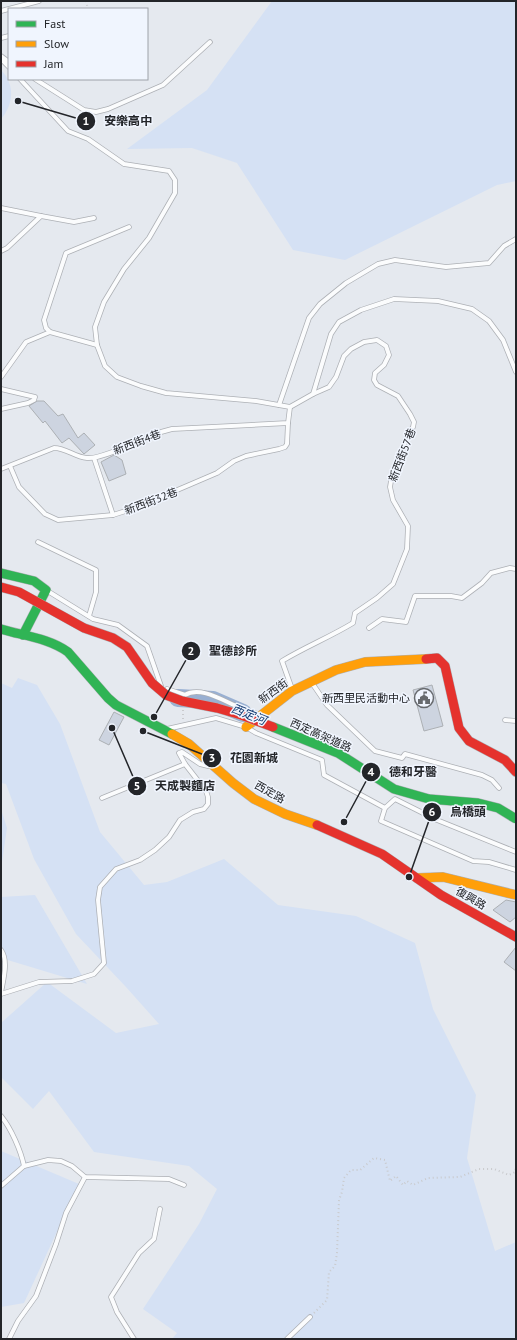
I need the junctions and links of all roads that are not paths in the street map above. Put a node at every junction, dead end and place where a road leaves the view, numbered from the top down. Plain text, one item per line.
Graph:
1 (39, 1) edge
2 (12, 8) edge
3 (210, 42) dead end
4 (1, 58) edge
5 (8, 66) edge
6 (21, 80) edge
7 (37, 80) edge
8 (1, 208) edge
9 (41, 216) junction
10 (94, 218) dead end
11 (129, 227) dead end
12 (516, 239) edge
13 (1, 251) edge
14 (50, 332) junction
15 (97, 345) junction
16 (516, 372) edge
17 (1, 377) edge
18 (1, 389) edge
19 (313, 394) junction
20 (279, 405) junction
21 (290, 407) junction
22 (1, 409) edge
23 (288, 423) junction
24 (94, 458) junction
25 (10, 466) junction
26 (1, 469) edge
27 (113, 515) junction
28 (38, 542) dead end
29 (516, 569) edge
30 (1, 573) edge
31 (1, 587) edge
32 (46, 590) junction
33 (89, 616) junction
34 (369, 628) dead end
35 (1, 629) edge
36 (23, 635) junction
37 (310, 682) junction
38 (292, 691) junction
39 (261, 715) junction
40 (504, 720) dead end
41 (516, 721) edge
42 (246, 727) junction
43 (165, 730) junction
44 (185, 764) junction
45 (217, 768) junction
46 (516, 772) edge
47 (499, 788) dead end
48 (102, 798) dead end
49 (385, 808) junction
50 (516, 820) edge
51 (516, 852) edge
52 (516, 870) edge
53 (416, 878) junction
54 (516, 895) edge
55 (516, 938) edge
56 (1, 950) edge
57 (1, 993) edge
58 (1, 1116) edge
59 (24, 1166) junction
60 (86, 1177) junction
61 (184, 1185) dead end
62 (1, 1186) edge
63 (160, 1209) dead end
64 (310, 1317) road end
65 (8, 1339) edge
66 (134, 1339) edge
67 (286, 1339) edge

1 - 2 lane
3 - 7 lane
4 - 5 lane
6 - 15 lane
8 - 9 lane
9 - 10 lane
9 - 13 lane
11 - 14 lane
12 - 20 lane
14 - 15 lane
14 - 17 lane
15 - 20 lane
16 - 19 lane
18 - 22 lane
19 - 21 lane
19 - 38 lane, 新西街57巷
20 - 21 lane
21 - 23 lane
23 - 24 lane, 新西街4巷
23 - 27 lane, 新西街32巷
24 - 25 lane
24 - 27 lane
25 - 26 lane
25 - 27 lane, 新西街32巷
28 - 33 lane
29 - 34 lane
30 - 32 street, 新西街
31 - 50 street, 西定高架道路, bridge
32 - 33 lane, 新西街
32 - 36 street
33 - 39 lane, 新西街
35 - 36 street, 西定路
36 - 43 street, 西定路
37 - 38 street, 新西街
37 - 46 street, 新西街
37 - 47 lane
38 - 39 street, 新西街
39 - 42 street
40 - 41 lane
42 - 43 lane
42 - 49 lane
43 - 45 street, 西定路
44 - 45 lane
44 - 48 lane
44 - 57 lane
45 - 53 street, 西定路
49 - 51 lane
49 - 52 lane
53 - 54 street
53 - 55 street, 復興路
56 - 57 lane
58 - 59 lane
59 - 60 lane
59 - 62 lane
60 - 61 lane
60 - 65 lane
63 - 66 lane
64 - 67 lane

